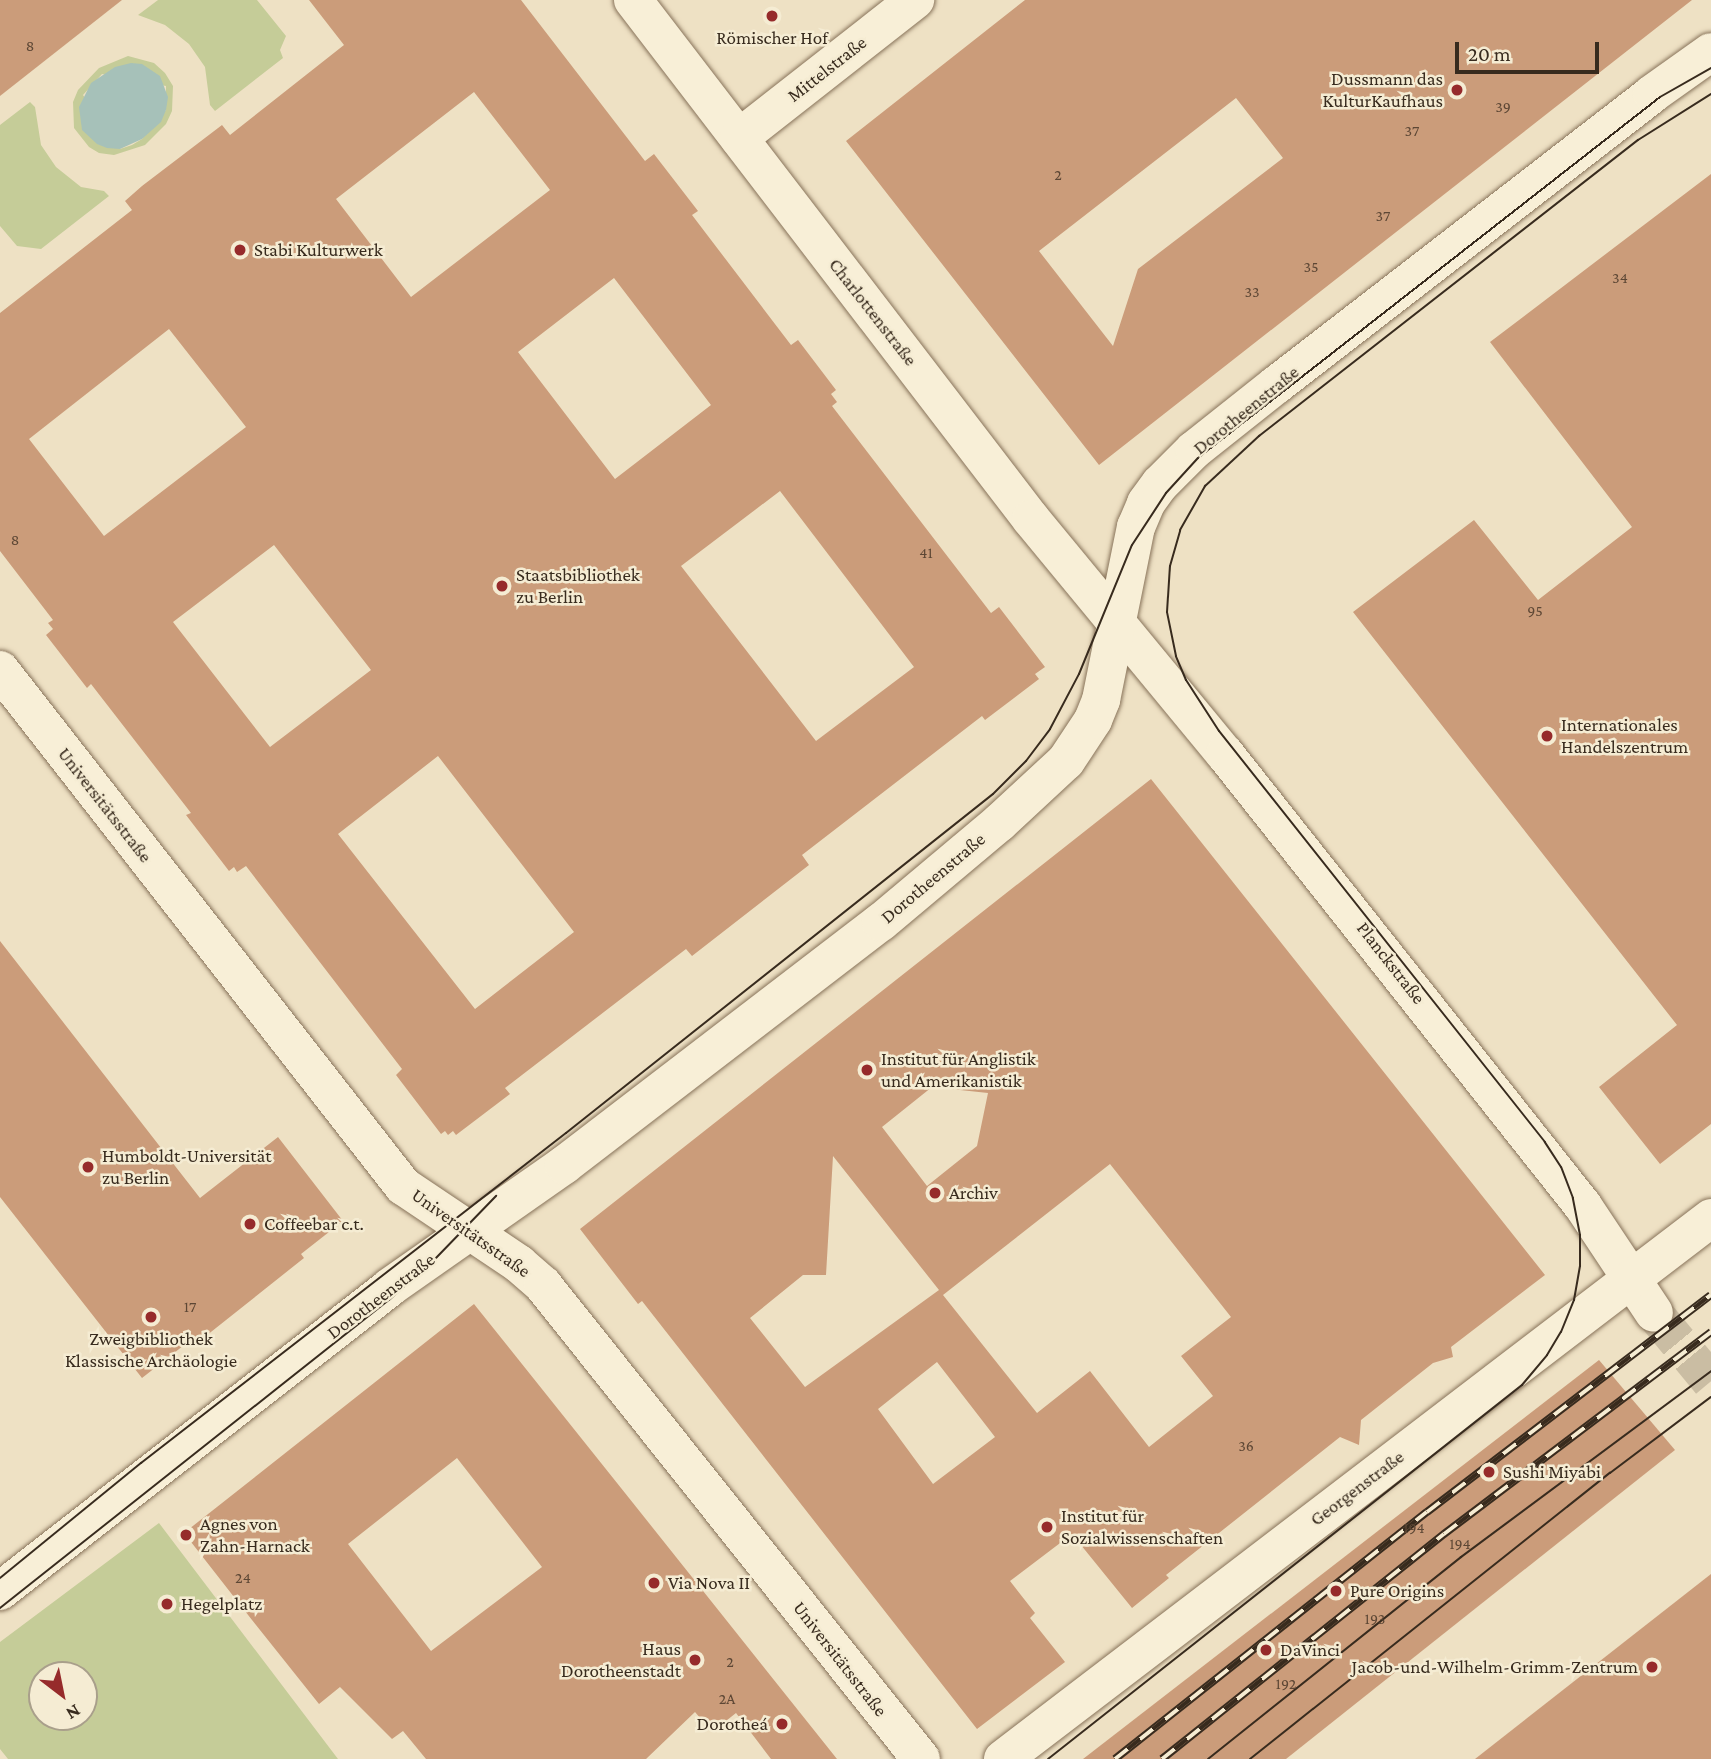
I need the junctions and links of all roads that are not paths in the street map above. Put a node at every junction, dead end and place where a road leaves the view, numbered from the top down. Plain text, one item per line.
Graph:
1 (633, 0) edge
2 (915, 0) edge
3 (1711, 52) edge
4 (739, 138) junction
5 (1117, 622) junction
6 (0, 670) edge
7 (1711, 1218) edge
8 (469, 1232) junction
9 (1630, 1280) junction
10 (1654, 1313) tunnel mouth
11 (0, 1591) edge
12 (921, 1759) edge
13 (1003, 1759) edge

1 - 4 street, Charlottenstraße
2 - 4 street, Mittelstraße
3 - 5 street, Dorotheenstraße
4 - 5 street, Charlottenstraße
5 - 8 street, Dorotheenstraße
5 - 9 street, Planckstraße
6 - 8 street, Universitätsstraße
7 - 9 street, Georgenstraße
8 - 11 street, Dorotheenstraße
8 - 12 street, Universitätsstraße
9 - 10 street, Planckstraße
9 - 13 street, Georgenstraße

